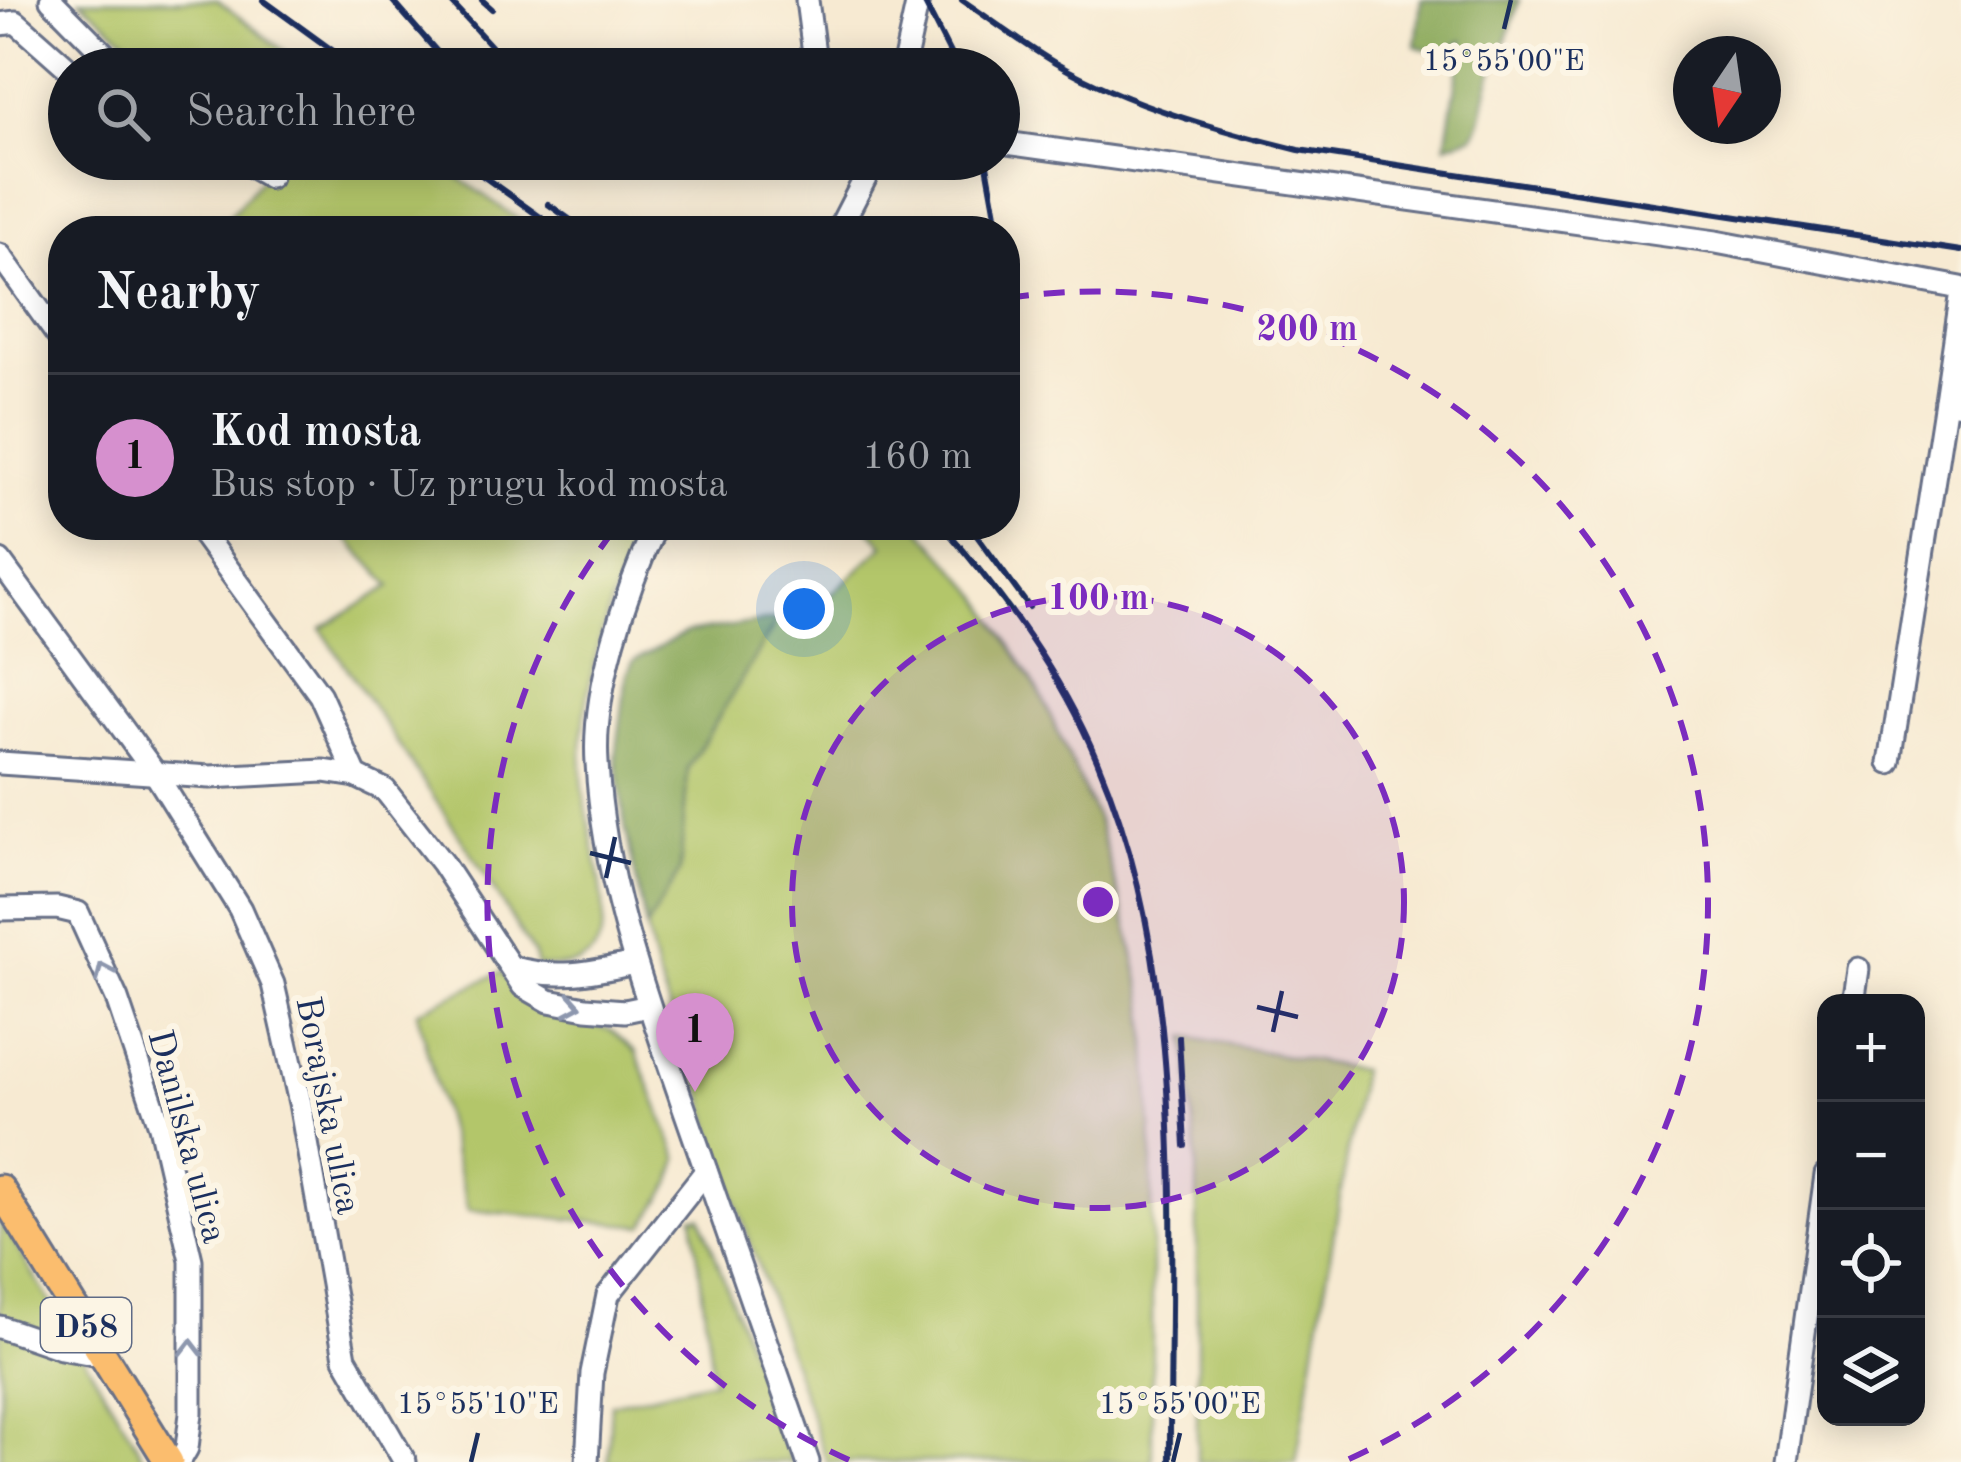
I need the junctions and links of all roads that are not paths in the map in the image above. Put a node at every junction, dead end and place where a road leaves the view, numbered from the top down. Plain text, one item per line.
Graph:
1 (51, 0) edge
2 (807, 0) edge
3 (918, 0) edge
4 (0, 24) edge
5 (98, 48) edge
6 (813, 48) edge
7 (908, 48) edge
8 (48, 50) edge
9 (1020, 145) edge
10 (864, 180) edge
11 (846, 216) edge
12 (0, 255) edge
13 (1961, 288) edge
14 (1961, 298) edge
15 (48, 322) edge
16 (1953, 402) edge
17 (207, 540) edge
18 (651, 540) edge
19 (0, 561) edge
20 (0, 763) edge
21 (1890, 763) dead end
22 (155, 773) junction
23 (356, 776) junction
24 (0, 909) edge
25 (634, 963) junction
26 (511, 967) junction
27 (1858, 969) dead end
28 (1854, 994) edge
29 (649, 1006) junction
30 (706, 1171) junction
31 (0, 1189) edge
32 (1821, 1210) edge
33 (0, 1327) edge
34 (104, 1356) junction
35 (170, 1462) edge
36 (179, 1462) edge
37 (405, 1462) edge
38 (587, 1462) edge
39 (808, 1462) edge
40 (1786, 1462) edge

1 - 5 street
2 - 6 street
3 - 7 street
4 - 8 street
9 - 13 street
10 - 11 street
12 - 15 street
14 - 16 street
16 - 21 street
17 - 23 street
18 - 25 street
19 - 22 street, Borajska ulica
20 - 22 street
22 - 23 street
22 - 37 street, Borajska ulica
23 - 26 street
36 -> 24 street, Danilska ulica
25 - 26 street
25 - 29 street
26 -> 29 street
27 - 28 street
29 - 30 street
30 - 38 street
30 - 39 street
31 - 34 main road, D58
32 - 40 street
33 - 34 street
34 - 35 main road, D58

